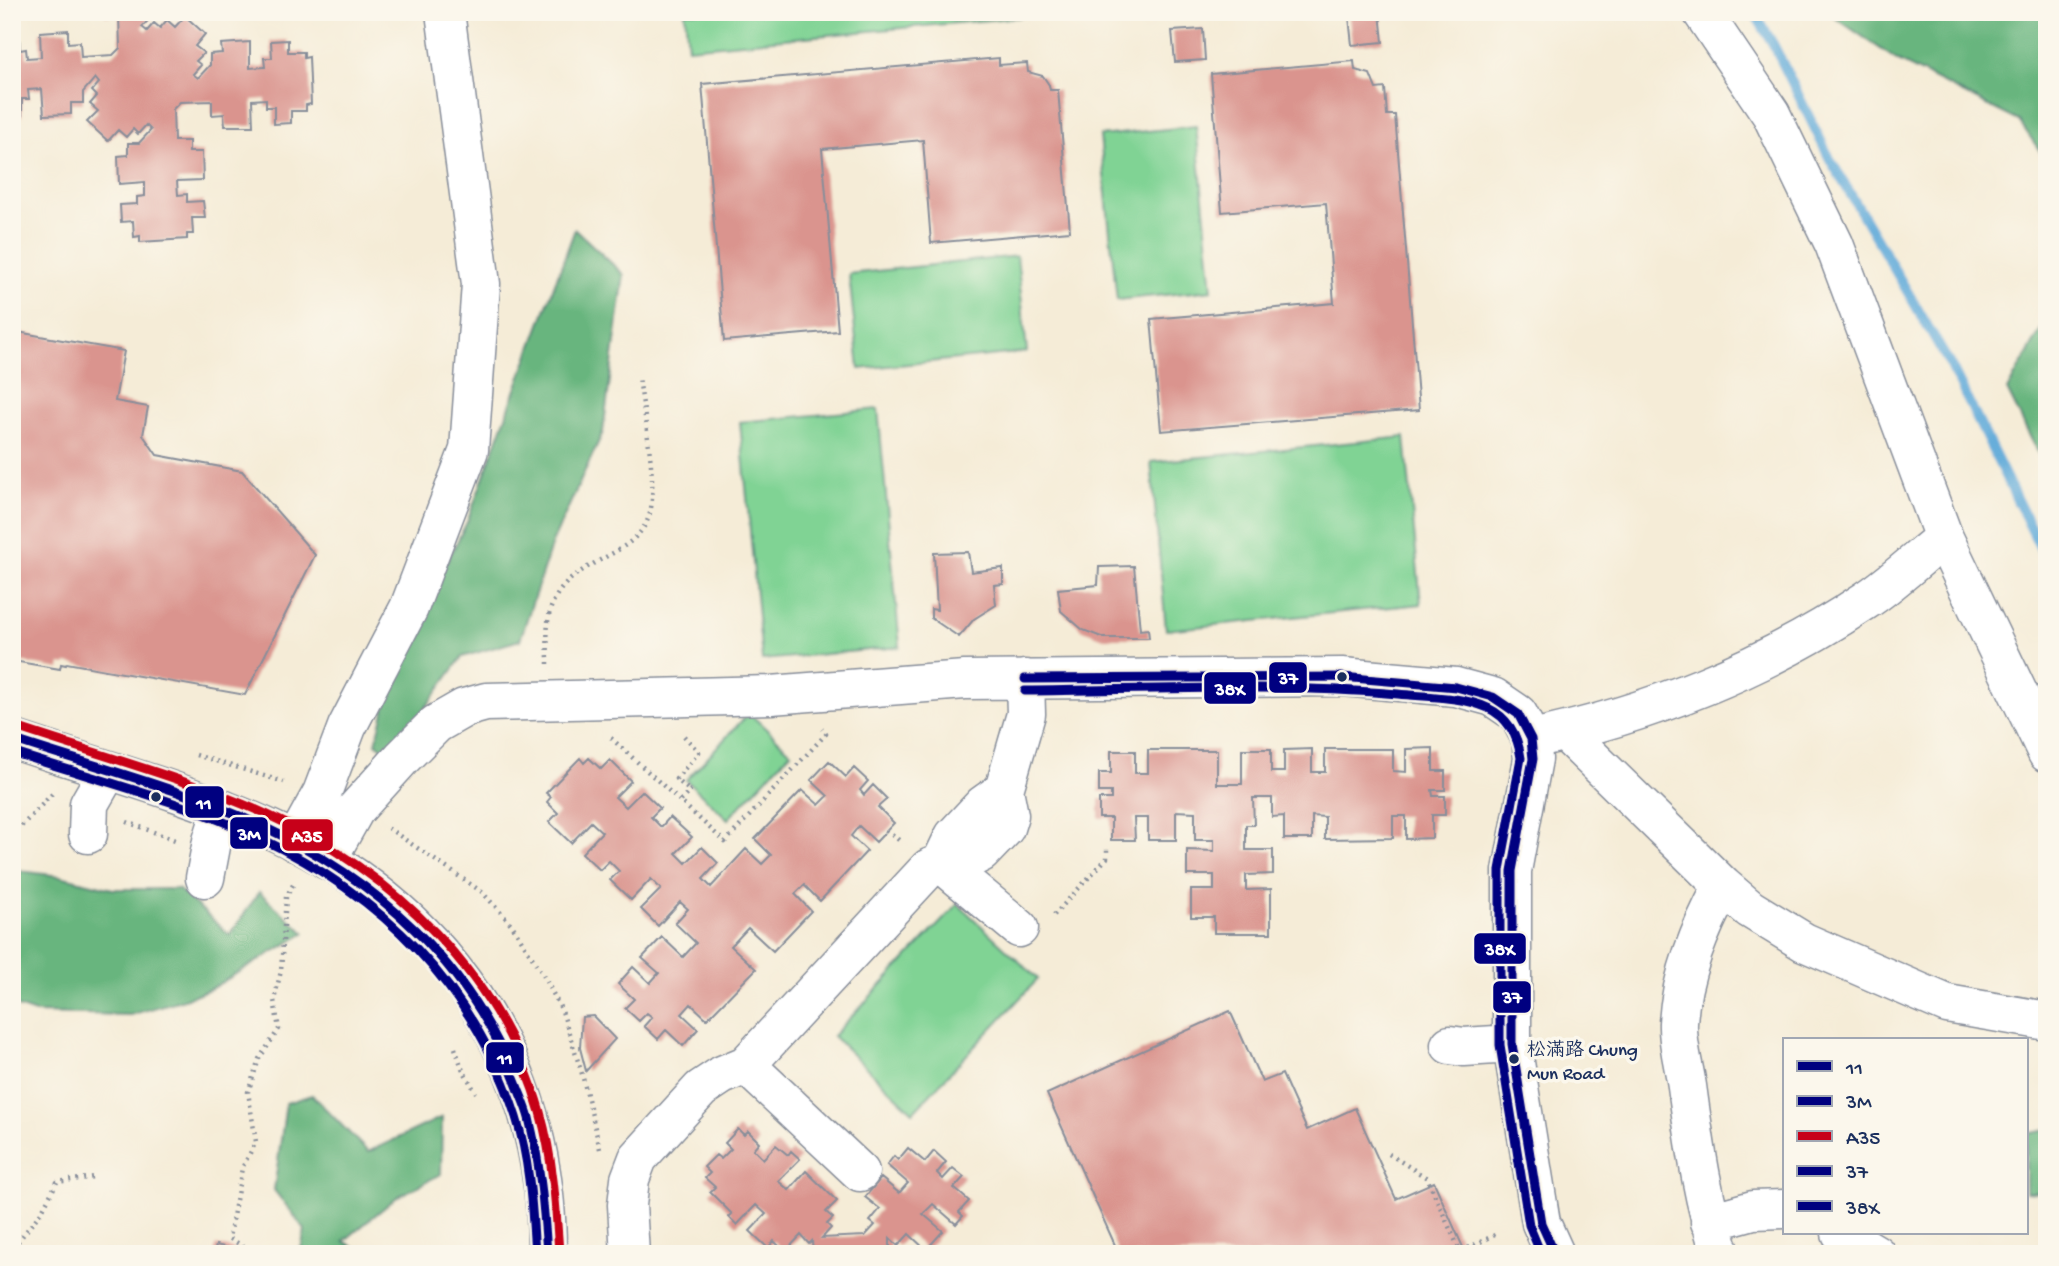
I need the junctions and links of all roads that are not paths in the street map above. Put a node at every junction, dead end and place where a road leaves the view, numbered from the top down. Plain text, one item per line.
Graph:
1 (445, 12) edge
2 (1702, 12) edge
3 (1944, 538) junction
4 (1025, 679) junction
5 (1548, 736) junction
6 (12, 739) edge
7 (2047, 753) edge
8 (108, 771) junction
9 (80, 807) road end
10 (217, 825) junction
11 (306, 860) junction
12 (941, 863) junction
13 (205, 878) dead end
14 (1723, 886) junction
15 (1019, 928) dead end
16 (2047, 1021) edge
17 (1512, 1044) junction
18 (1450, 1045) dead end
19 (746, 1065) junction
20 (860, 1172) dead end
21 (1783, 1209) edge
22 (1843, 1234) edge
23 (1715, 1238) edge
24 (547, 1254) edge
25 (630, 1254) edge
26 (1555, 1254) edge
27 (1876, 1254) edge

1 - 11 street
2 - 3 street
3 - 5 street
3 - 7 street
4 - 5 street
4 - 11 street
4 - 12 street
5 - 14 street
5 - 17 street
6 - 8 street
8 - 9 street
8 - 10 street
10 - 11 street
10 - 13 street
11 - 24 street
12 - 15 street
12 - 19 street
14 - 16 street
14 - 23 street
17 - 18 street
17 - 26 street
19 - 20 street
19 - 25 street
21 - 23 street
22 - 27 street

